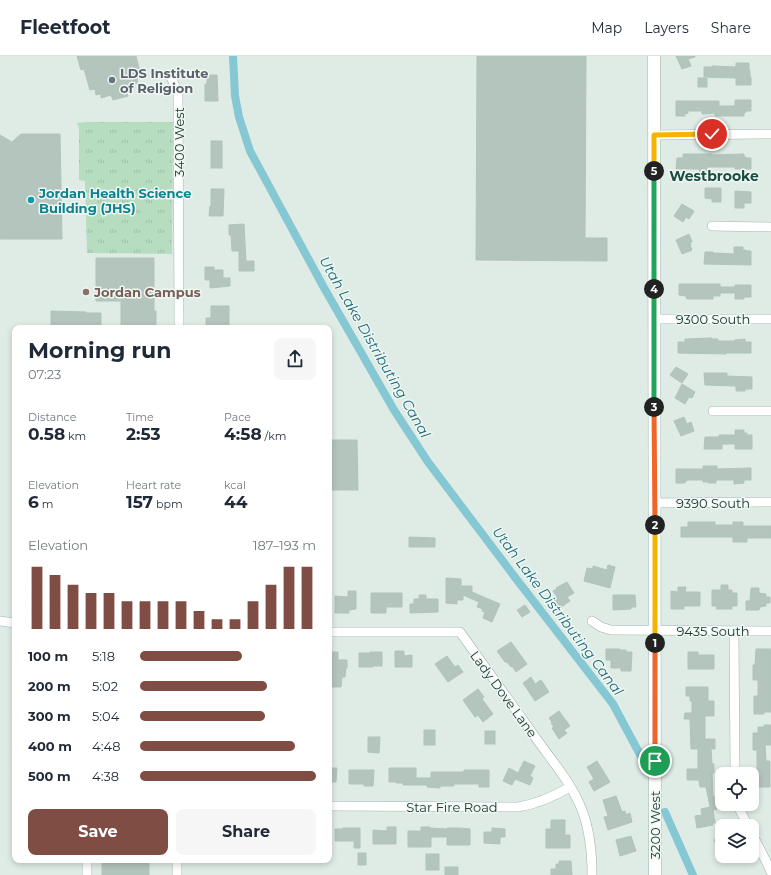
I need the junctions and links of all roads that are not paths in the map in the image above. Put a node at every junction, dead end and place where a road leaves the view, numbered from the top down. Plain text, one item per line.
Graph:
1 (654, 56) edge
2 (171, 77) dead end
3 (771, 134) edge
4 (654, 135) junction
5 (712, 226) dead end
6 (771, 227) edge
7 (654, 318) junction
8 (771, 318) edge
9 (179, 325) edge
10 (713, 411) dead end
11 (771, 411) edge
12 (771, 502) edge
13 (655, 503) junction
14 (592, 621) dead end
15 (0, 622) edge
16 (12, 623) edge
17 (655, 630) junction
18 (734, 631) junction
19 (771, 631) edge
20 (332, 632) edge
21 (735, 767) edge
22 (570, 787) junction
23 (332, 806) edge
24 (759, 845) edge
25 (769, 860) edge
26 (87, 863) edge
27 (177, 863) edge
28 (771, 872) edge
29 (87, 875) edge
30 (177, 875) edge
31 (592, 875) edge
32 (655, 875) edge

1 - 4 street, 3200 West
2 - 9 street, 3400 West
3 - 4 street
4 - 7 street, 3200 West
5 - 6 street
7 - 8 street, 9300 South
7 - 13 street, 3200 West
10 - 11 street
12 - 13 street, 9390 South
13 - 17 street, 3200 West
14 - 17 street, 9435 South
15 - 16 street
17 - 18 street, 9435 South
17 - 32 street, 3200 West
18 - 19 street, 9435 South
18 - 21 street
20 - 22 street, Lady Dove Lane
22 - 23 street, Star Fire Road
22 - 31 street, Lady Dove Lane
24 - 25 street
25 - 28 street
26 - 29 street
27 - 30 street

